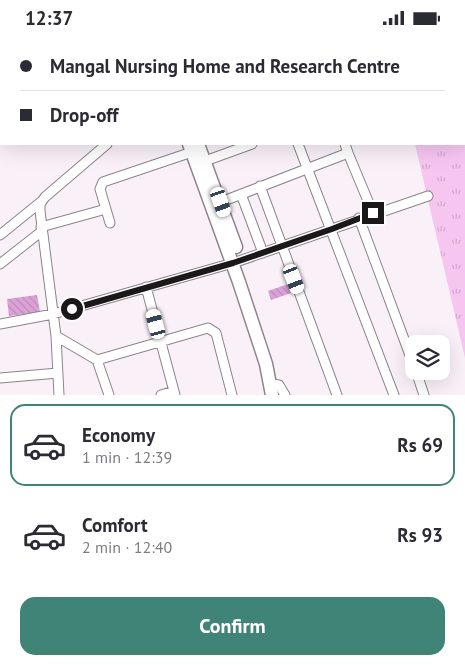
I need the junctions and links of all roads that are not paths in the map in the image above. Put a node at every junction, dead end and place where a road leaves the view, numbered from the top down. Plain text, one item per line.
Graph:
1 (106, 145) edge
2 (249, 145) edge
3 (298, 145) edge
4 (345, 145) edge
5 (193, 146) edge
6 (348, 153) junction
7 (205, 161) junction
8 (309, 169) junction
9 (260, 186) junction
10 (241, 194) junction
11 (428, 196) dead end
12 (42, 201) junction
13 (221, 202) junction
14 (106, 209) junction
15 (373, 213) junction
16 (359, 218) junction
17 (110, 223) dead end
18 (42, 229) junction
19 (332, 229) junction
20 (0, 235) edge
21 (282, 246) junction
22 (262, 253) junction
23 (237, 261) junction
24 (0, 264) edge
25 (146, 287) junction
26 (53, 314) junction
27 (0, 324) edge
28 (56, 336) junction
29 (161, 342) junction
30 (405, 342) edge
31 (96, 360) junction
32 (58, 373) junction
33 (0, 378) edge
34 (419, 380) edge
35 (277, 391) edge
36 (175, 393) edge
37 (59, 395) edge
38 (109, 395) edge
39 (161, 395) edge
40 (232, 395) edge
41 (337, 395) edge
42 (394, 395) edge
43 (424, 395) edge

1 - 12 street
2 - 7 street
3 - 8 street
4 - 6 street
5 - 7 main road
5 - 14 street
5 - 23 main road
6 - 8 street
6 - 15 street
7 - 13 main road
8 - 9 street
8 - 19 street
9 - 10 street
9 - 21 street
10 - 13 street
10 - 22 street
11 - 15 street
12 - 18 street
12 - 20 street
13 - 23 main road
14 - 17 street
14 - 18 street
15 - 16 street
16 - 19 street
16 - 30 street
18 - 24 street
18 - 26 street
19 - 21 street
19 - 42 street
21 - 22 street
21 - 41 street
22 - 23 street
23 - 25 street
23 - 35 main road
25 - 26 street
25 - 29 street
26 - 27 street
26 - 28 street
28 - 31 street
28 - 32 street
29 - 31 street
29 - 36 street
29 - 40 street
31 - 38 street
32 - 33 street
32 - 37 street
34 - 43 street
36 - 39 street

